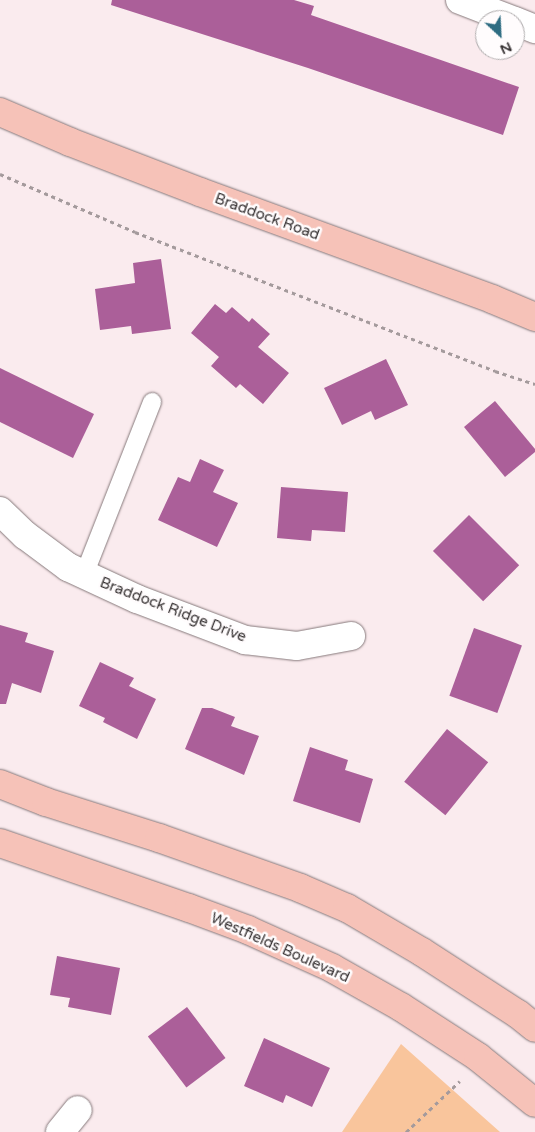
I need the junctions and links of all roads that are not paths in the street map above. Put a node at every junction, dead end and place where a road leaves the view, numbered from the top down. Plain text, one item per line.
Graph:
1 (460, 0) edge
2 (486, 10) edge
3 (0, 112) edge
4 (535, 318) edge
5 (152, 402) dead end
6 (0, 511) edge
7 (84, 575) junction
8 (351, 636) dead end
9 (0, 784) edge
10 (0, 843) edge
11 (535, 1028) edge
12 (535, 1103) edge
13 (78, 1110) dead end
14 (60, 1132) edge

1 - 2 street
3 - 4 main road, Braddock Road
5 - 7 lane, Braddock Ridge Drive
6 - 7 street, Braddock Ridge Drive
7 - 8 street, Braddock Ridge Drive
9 - 11 main road
10 - 12 main road, Westfields Boulevard
13 - 14 street

